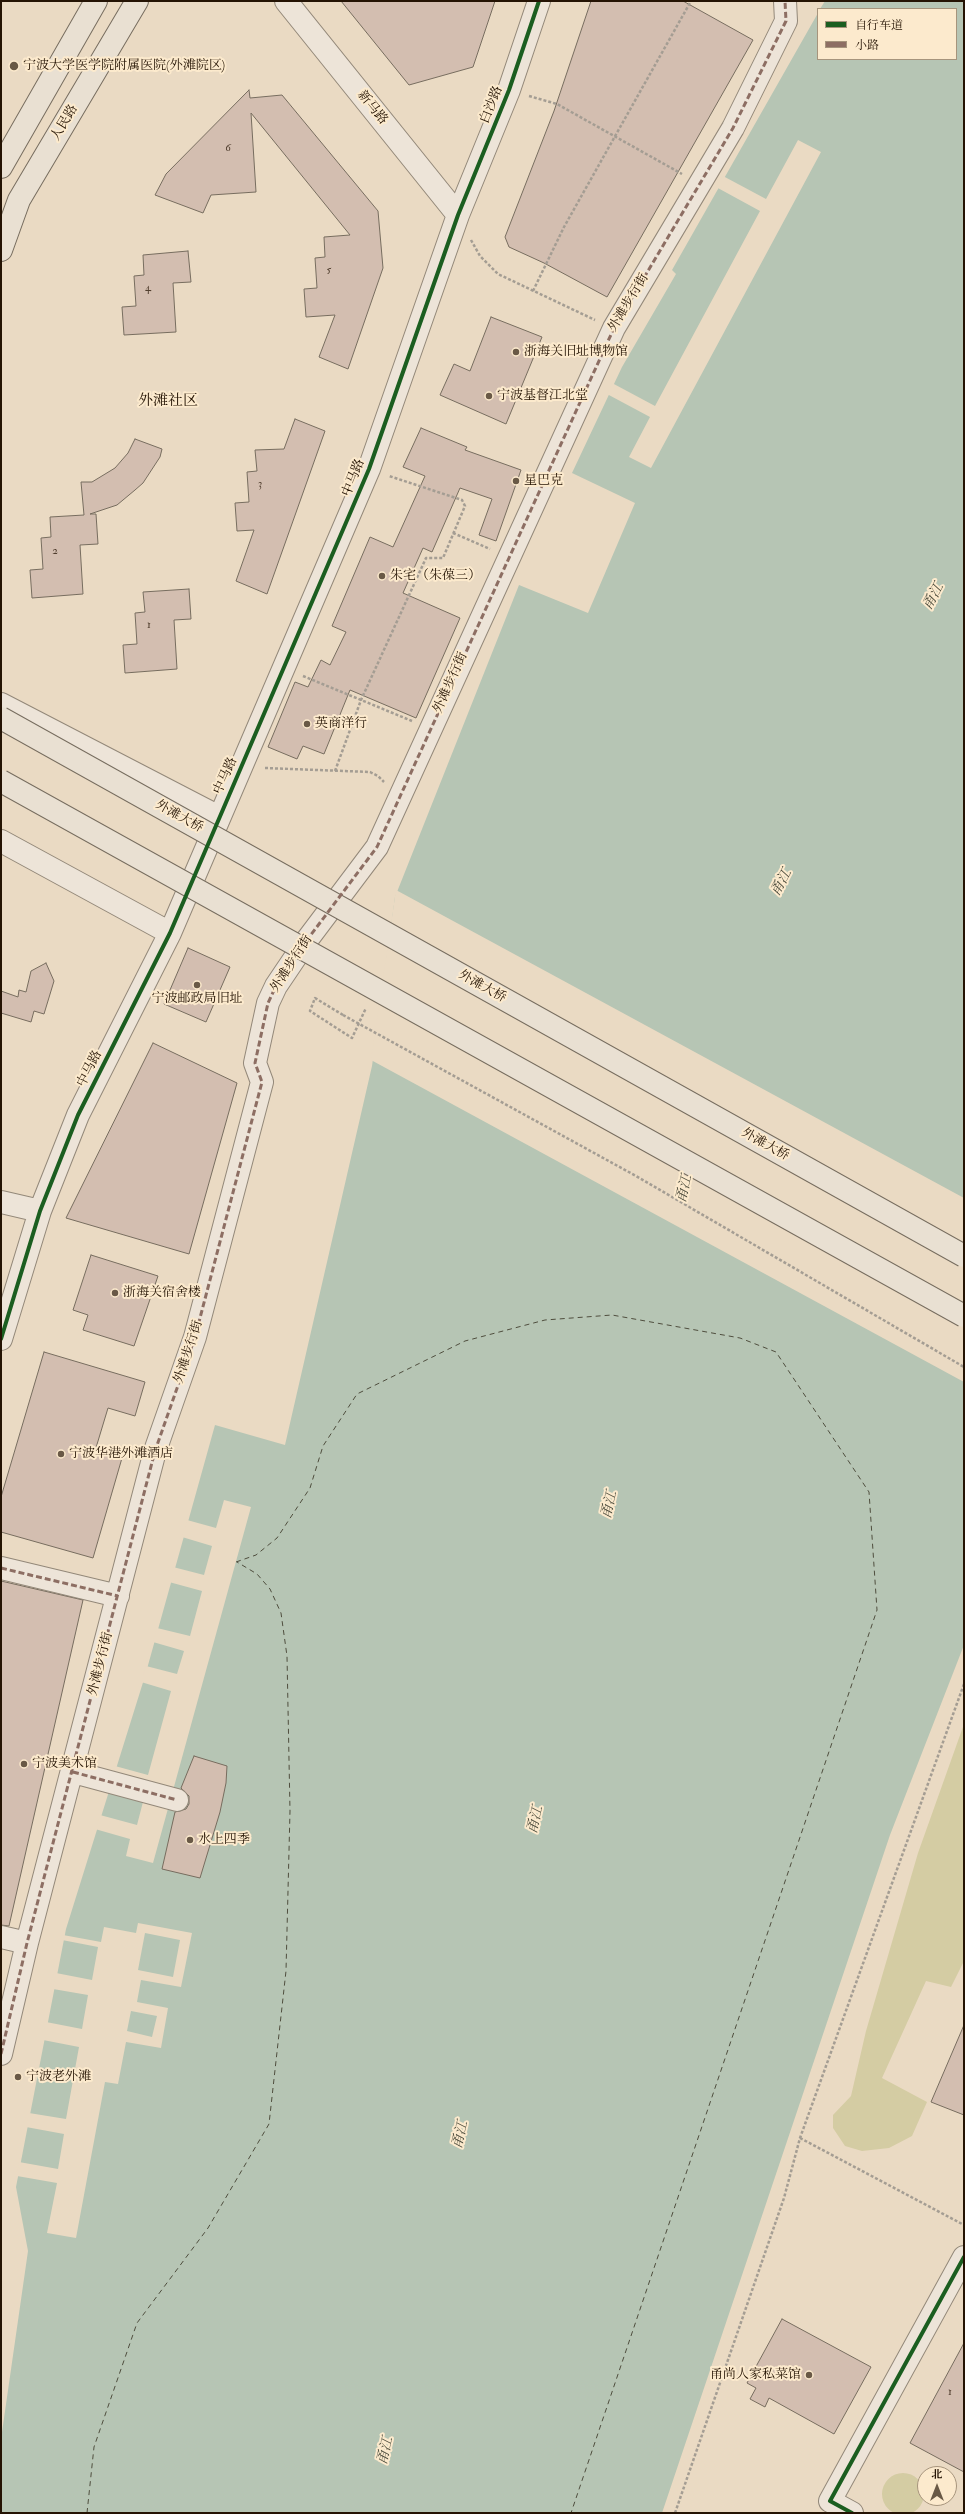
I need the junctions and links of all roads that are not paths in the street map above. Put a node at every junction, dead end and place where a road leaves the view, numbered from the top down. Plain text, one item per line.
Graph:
1 (96, 1) edge
2 (137, 1) edge
3 (286, 1) edge
4 (539, 1) edge
5 (785, 1) edge
6 (1, 167) edge
7 (458, 215) junction
8 (1, 250) edge
9 (1, 704) edge
10 (1, 718) edge
11 (1, 781) edge
12 (219, 817) junction
13 (1, 841) edge
14 (170, 933) junction
15 (1, 1202) edge
16 (40, 1211) junction
17 (964, 1256) edge
18 (964, 1316) edge
19 (1, 1339) edge
20 (1, 1568) edge
21 (118, 1596) junction
22 (73, 1772) junction
23 (177, 1800) dead end
24 (1, 1937) edge
25 (27, 1943) junction
26 (1, 2054) edge
27 (964, 2257) edge
28 (852, 2513) edge

1 - 6 main road
2 - 8 main road, 人民路
3 - 7 street, 新马路
4 - 7 street, 白沙路
5 - 21 street, 外滩步行街
7 - 12 street, 中马路
9 - 12 street
10 - 17 main road, 外滩大桥, bridge
11 - 18 main road, bridge
12 - 14 street, 中马路
13 - 14 street
14 - 16 street, 中马路
15 - 16 street
16 - 19 street, 中马路
20 - 21 street
21 - 22 street, 外滩步行街
22 - 23 street
22 - 25 street, 外滩步行街
24 - 25 street
25 - 26 street, 外滩步行街
27 - 28 street

